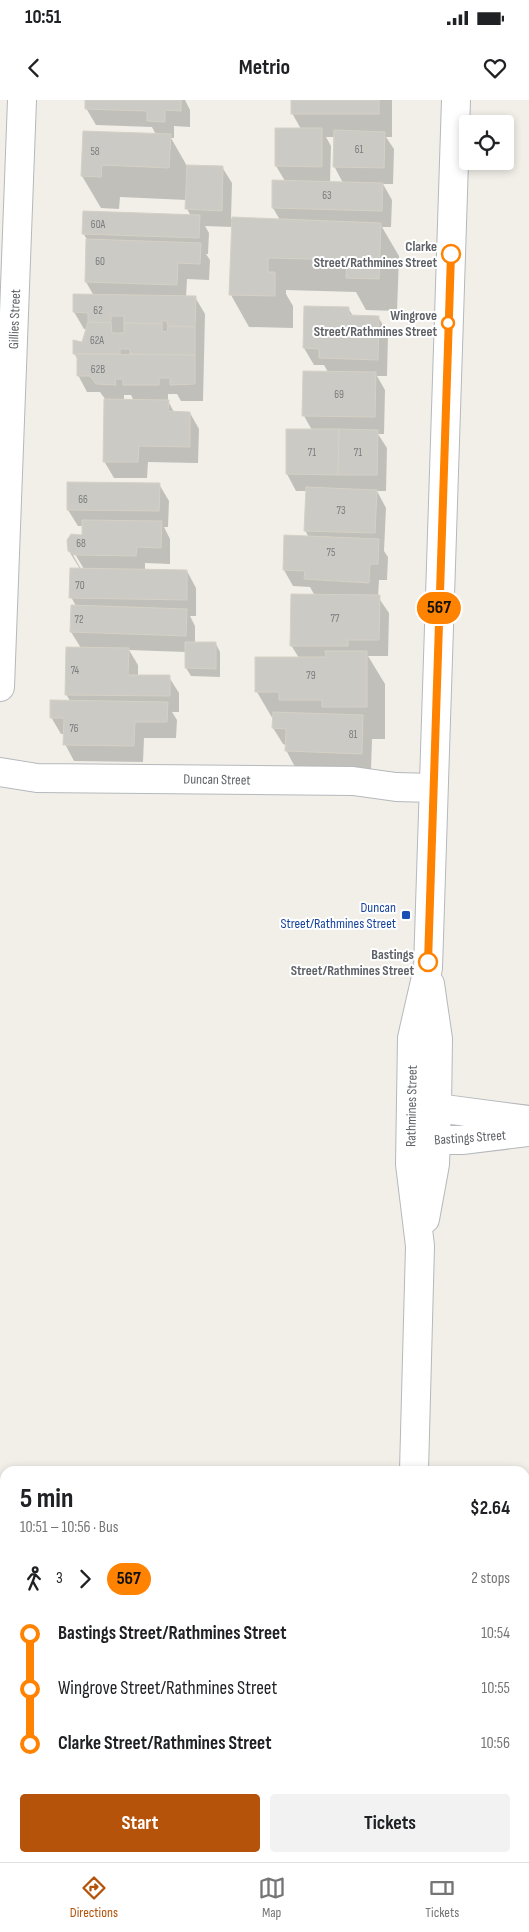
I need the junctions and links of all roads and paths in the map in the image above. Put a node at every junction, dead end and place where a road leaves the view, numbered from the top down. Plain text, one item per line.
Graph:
1 (22, 100) edge
2 (456, 100) edge
3 (0, 688) edge
4 (0, 772) edge
5 (434, 788) junction
6 (424, 1108) junction
7 (529, 1120) edge
8 (529, 1132) edge
9 (423, 1140) junction
10 (414, 1466) edge

1 - 3 street, Gillies Street
2 - 5 street, Rathmines Street
4 - 5 street, Duncan Street
5 - 6 street, Rathmines Street
6 - 7 street, Bastings Street
6 - 9 street, Rathmines Street
8 - 9 street, Bastings Street
9 - 10 street, Rathmines Street

